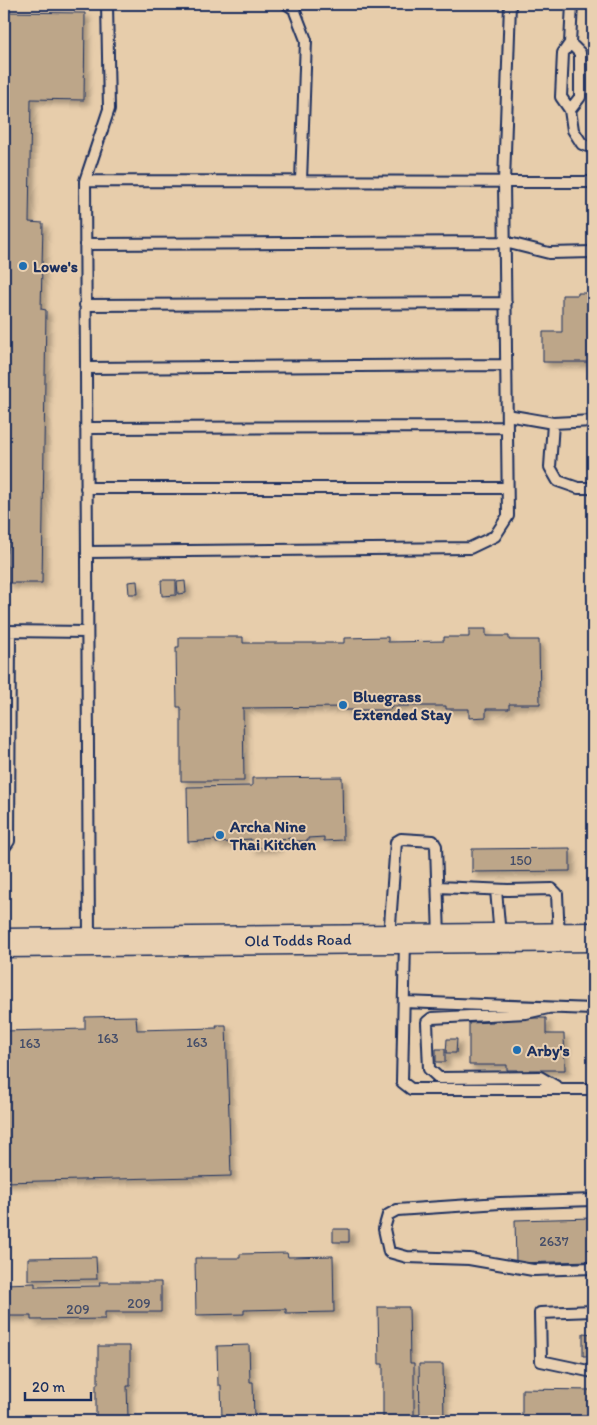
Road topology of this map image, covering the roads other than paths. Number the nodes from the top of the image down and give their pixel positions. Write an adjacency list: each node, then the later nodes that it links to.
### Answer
1 (107, 4): 8 (lane)
2 (287, 4): 9 (lane)
3 (510, 4): 10 (lane)
4 (572, 4): 5 (lane)
5 (570, 43): 6 (lane); 6 (lane)
6 (570, 110): 7 (lane)
7 (593, 148)
8 (85, 180): 9 (lane); 13 (lane)
9 (301, 181): 10 (lane)
10 (504, 182): 11 (lane); 12 (lane)
11 (593, 182)
12 (505, 242): 13 (lane); 14 (lane); 15 (lane)
13 (85, 244): 16 (lane)
14 (593, 252)
15 (506, 302): 16 (lane); 17 (lane)
16 (85, 304): 18 (lane)
17 (506, 365): 18 (lane); 19 (lane)
18 (86, 368): 23 (lane)
19 (507, 415): 21 (lane); 22 (lane)
20 (593, 421): 21 (lane)
21 (553, 423): 26 (lane)
22 (507, 427): 23 (lane); 25 (lane)
23 (86, 428): 24 (lane)
24 (86, 488): 25 (lane); 27 (lane)
25 (507, 488): 27 (lane)
26 (593, 488)
27 (87, 552): 29 (lane)
28 (7, 631): 29 (lane); 30 (lane)
29 (87, 632): 38 (lane)
30 (4, 848)
31 (438, 887): 32 (lane); 35 (lane); 37 (lane)
32 (496, 890): 34 (lane); 36 (lane)
33 (593, 936): 34 (main road, Old Todds Road)
34 (559, 937): 36 (main road, Old Todds Road)
35 (440, 938): 36 (main road, Old Todds Road); 37 (main road, Old Todds Road)
36 (500, 938)
37 (397, 939): 38 (main road, Old Todds Road); 40 (lane)
38 (89, 942): 39 (main road, Old Todds Road)
39 (4, 943)
40 (404, 1002): 41 (lane); 44 (lane)
41 (548, 1008): 42 (lane); 44 (lane)
42 (593, 1009)
43 (593, 1088): 44 (lane)
44 (560, 1089)
45 (593, 1200): 46 (lane)
46 (593, 1268)
47 (593, 1311): 48 (lane)
48 (593, 1372)

